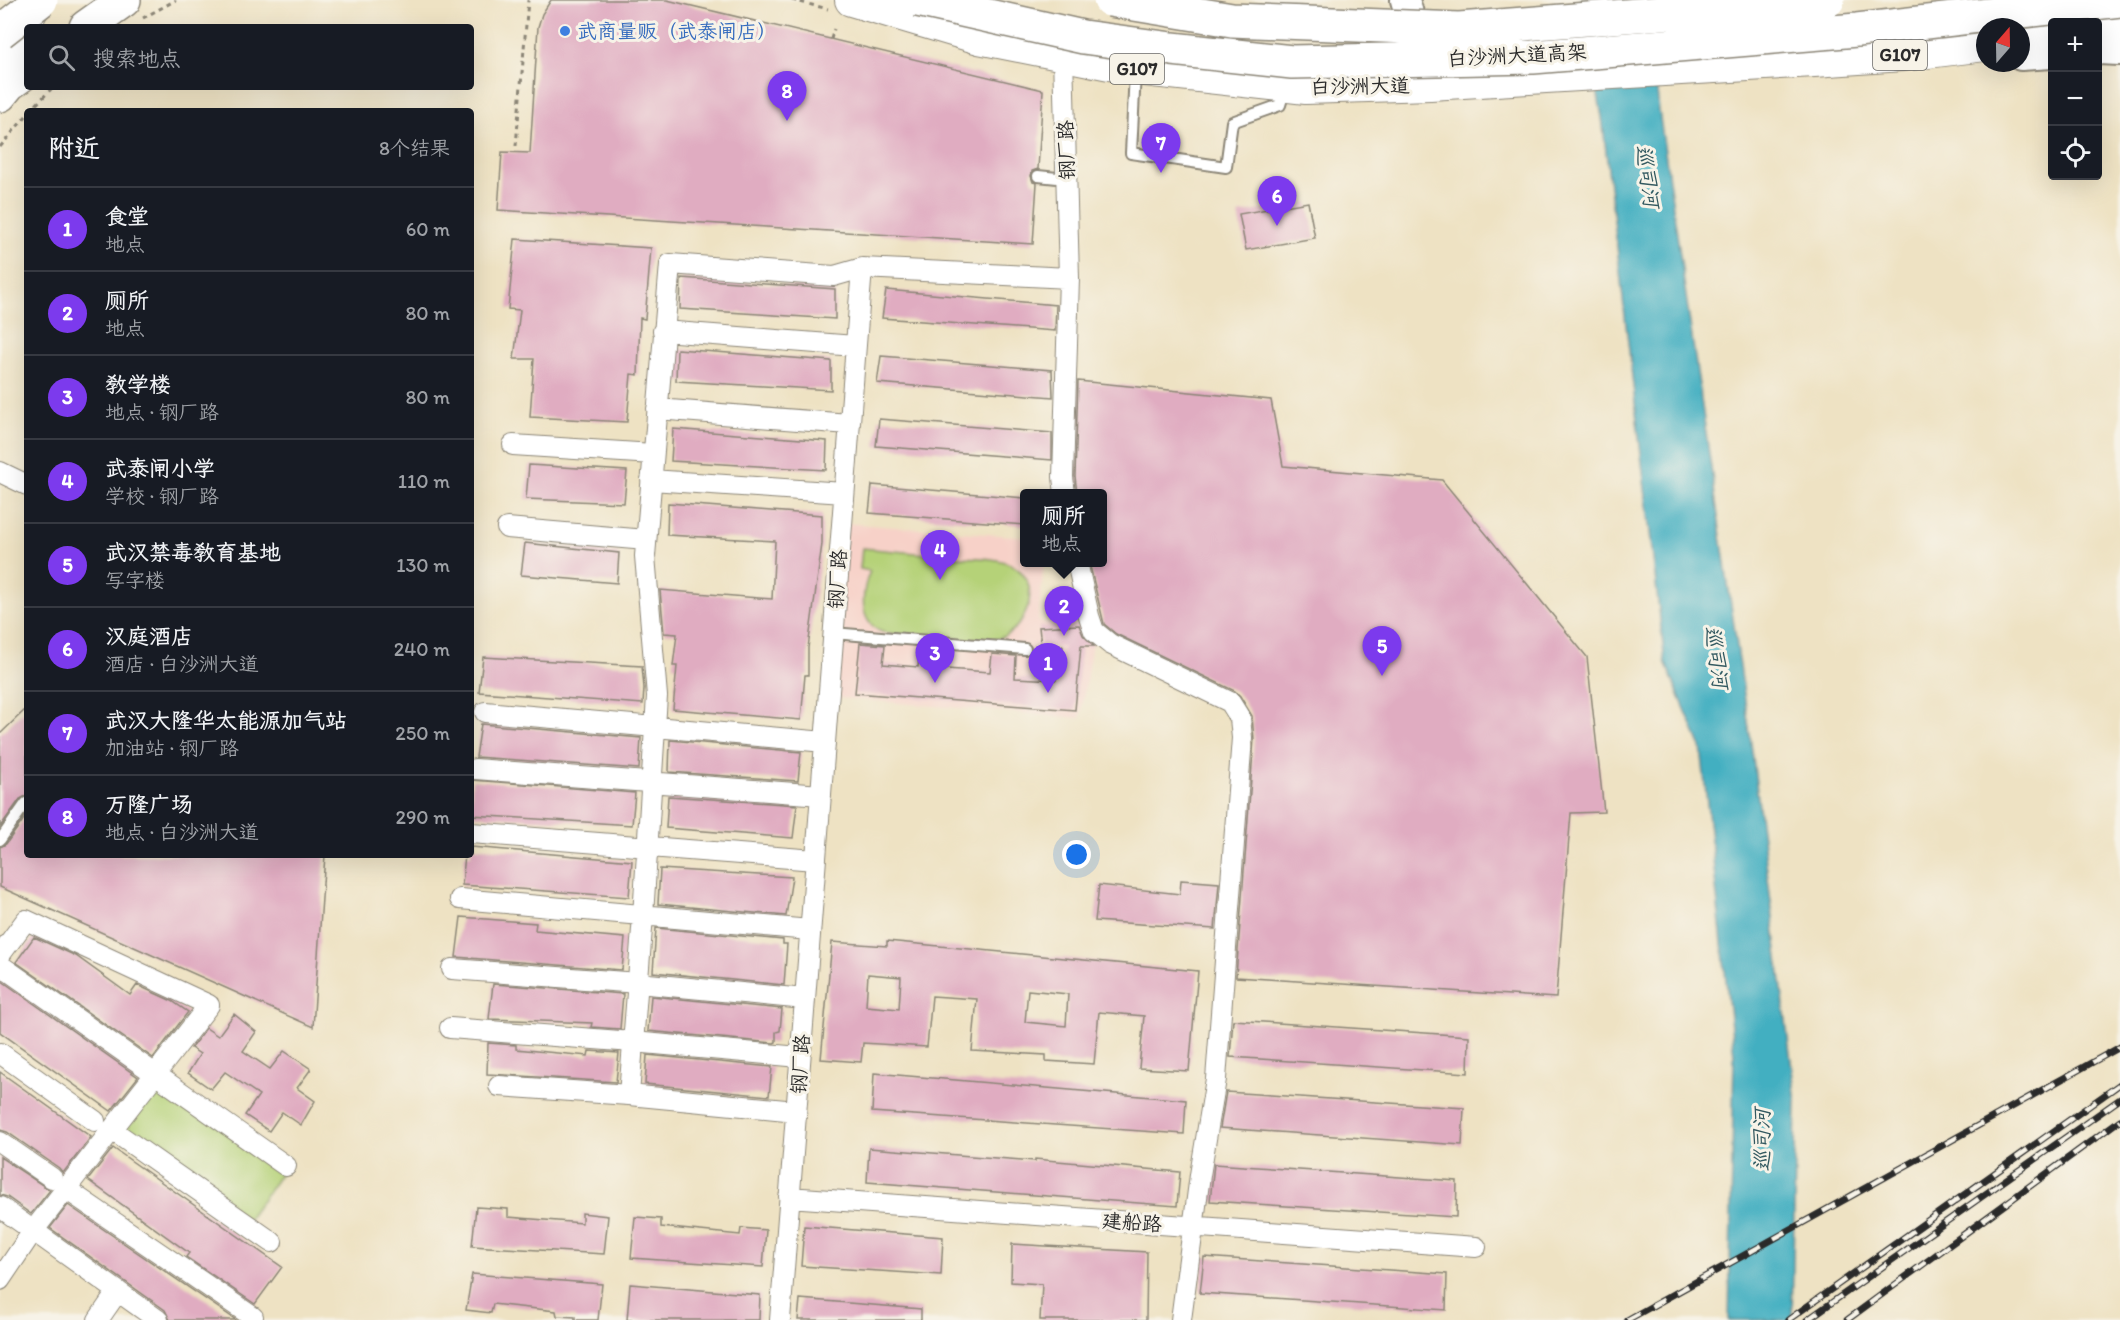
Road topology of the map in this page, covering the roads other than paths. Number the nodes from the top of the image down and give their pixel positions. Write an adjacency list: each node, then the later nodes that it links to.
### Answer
1 (39, 0): 9 (main road); 14 (highway, bridge)
2 (851, 0): 21 (main road, 白沙洲大道 / G107)
3 (917, 0): 7 (highway, 白沙洲大道高架, bridge)
4 (1110, 0): 6 (highway, 白沙洲大道高架, bridge)
5 (1405, 0): 28 (main road)
6 (1828, 0)
7 (2120, 0)
8 (132, 10): 10 (highway)
9 (26, 24)
10 (94, 24)
11 (24, 28): 27 (main road)
12 (2120, 28): 13 (main road)
13 (2102, 30)
14 (0, 32)
15 (2048, 37): 16 (main road)
16 (2030, 39)
17 (1976, 46): 24 (main road, 白沙洲大道 / G107)
18 (2102, 50): 19 (main road)
19 (2120, 51)
20 (2048, 54): 22 (main road)
21 (1063, 55): 25 (main road, 白沙洲大道 / G107); 32 (street, 钢厂路)
22 (2030, 55)
23 (1976, 60): 24 (main road)
24 (1760, 64): 28 (main road, 白沙洲大道 / G107)
25 (1135, 69): 29 (main road, 白沙洲大道 / G107); 29 (lane)
26 (24, 73): 30 (highway)
27 (0, 74)
28 (1430, 84): 29 (main road, 白沙洲大道 / G107)
29 (1286, 86)
30 (0, 95)
31 (1038, 176): 32 (lane)
32 (1067, 179): 34 (street, 钢厂路)
33 (862, 268): 34 (street); 35 (street); 36 (street, 钢厂路)
34 (1069, 278): 44 (street, 钢厂路)
35 (663, 331): 36 (street); 37 (street)
36 (855, 346): 38 (street, 钢厂路)
37 (657, 409): 38 (street); 40 (street)
38 (849, 424): 45 (street, 钢厂路)
39 (513, 445): 40 (street)
40 (653, 454): 42 (street)
41 (0, 472): 43 (street)
42 (651, 480): 45 (street); 47 (street)
43 (24, 484)
44 (1064, 489)
45 (844, 493): 49 (street, 钢厂路)
46 (507, 528): 47 (street)
47 (646, 540): 52 (street)
48 (1078, 567): 84 (street)
49 (833, 633): 50 (lane); 53 (street, 钢厂路)
50 (1025, 649)
51 (485, 712): 52 (street)
52 (655, 727): 53 (street); 55 (street)
53 (825, 742): 56 (street, 钢厂路)
54 (475, 769): 55 (street)
55 (652, 782): 56 (street); 60 (street)
56 (821, 795): 61 (street, 钢厂路)
57 (24, 806): 59 (lane)
58 (474, 833): 60 (street)
59 (0, 840)
60 (648, 847): 61 (street); 63 (street)
61 (815, 860): 64 (street, 钢厂路)
62 (460, 899): 63 (street)
63 (643, 916): 64 (street); 68 (street)
64 (810, 930): 69 (street, 钢厂路)
65 (0, 955): 74 (street)
66 (0, 965): 74 (street)
67 (452, 969): 68 (street)
68 (638, 983): 69 (street); 71 (street)
69 (805, 999): 73 (street, 钢厂路)
70 (450, 1028): 71 (street)
71 (633, 1042): 73 (street); 76 (street)
72 (0, 1053): 78 (street)
73 (800, 1057): 77 (street, 钢厂路)
74 (156, 1073): 78 (street); 80 (street)
75 (499, 1086): 76 (street)
76 (629, 1095): 77 (street)
77 (796, 1111): 82 (street, 钢厂路)
78 (104, 1125): 81 (street); 86 (street)
79 (0, 1142): 81 (street)
80 (286, 1166)
81 (59, 1183): 85 (street); 90 (street)
82 (789, 1197): 84 (street, 建船路); 93 (street, 钢厂路)
83 (0, 1207): 85 (street)
84 (1193, 1227): 87 (street, 建船路); 94 (street)
85 (33, 1231): 88 (street); 89 (street)
86 (272, 1242)
87 (1476, 1247)
88 (0, 1280)
89 (118, 1291): 91 (street); 92 (street)
90 (253, 1317)
91 (98, 1320)
92 (158, 1320)
93 (780, 1320)
94 (1181, 1320)

